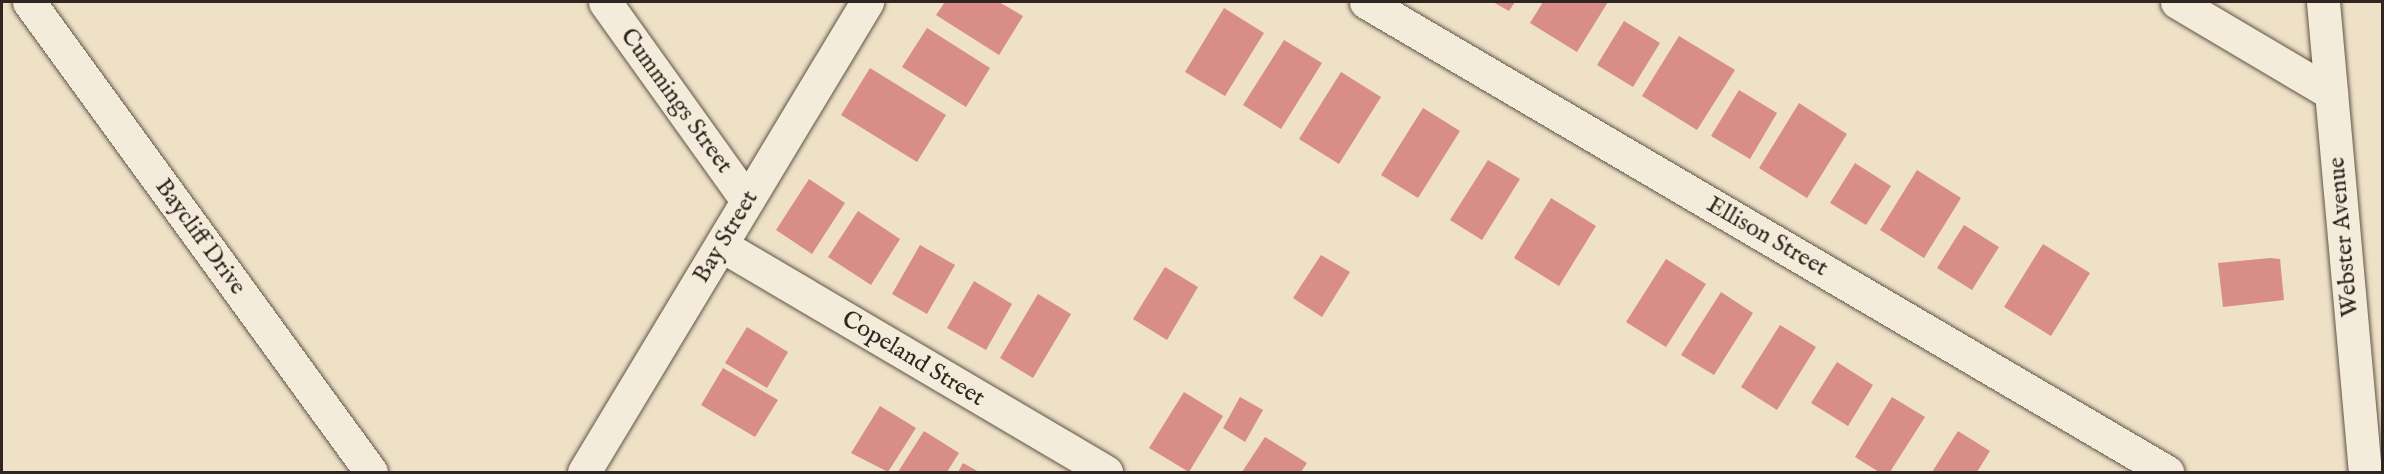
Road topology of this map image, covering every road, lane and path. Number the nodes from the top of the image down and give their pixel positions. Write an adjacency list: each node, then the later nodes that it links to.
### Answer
1 (29, 2): 10 (street, Baycliff Drive)
2 (605, 2): 8 (street, Cummings Street)
3 (867, 2): 8 (street, Bay Street)
4 (1366, 2): 13 (street, Ellison Street)
5 (2177, 2): 7 (street)
6 (2323, 2): 7 (street, Webster Avenue)
7 (2331, 93): 14 (street, Webster Avenue)
8 (747, 200): 9 (street, Bay Street)
9 (721, 245): 11 (street, Bay Street); 12 (street, Copeland Street)
10 (371, 472)
11 (584, 472)
12 (1106, 472)
13 (2167, 472)
14 (2365, 472)

